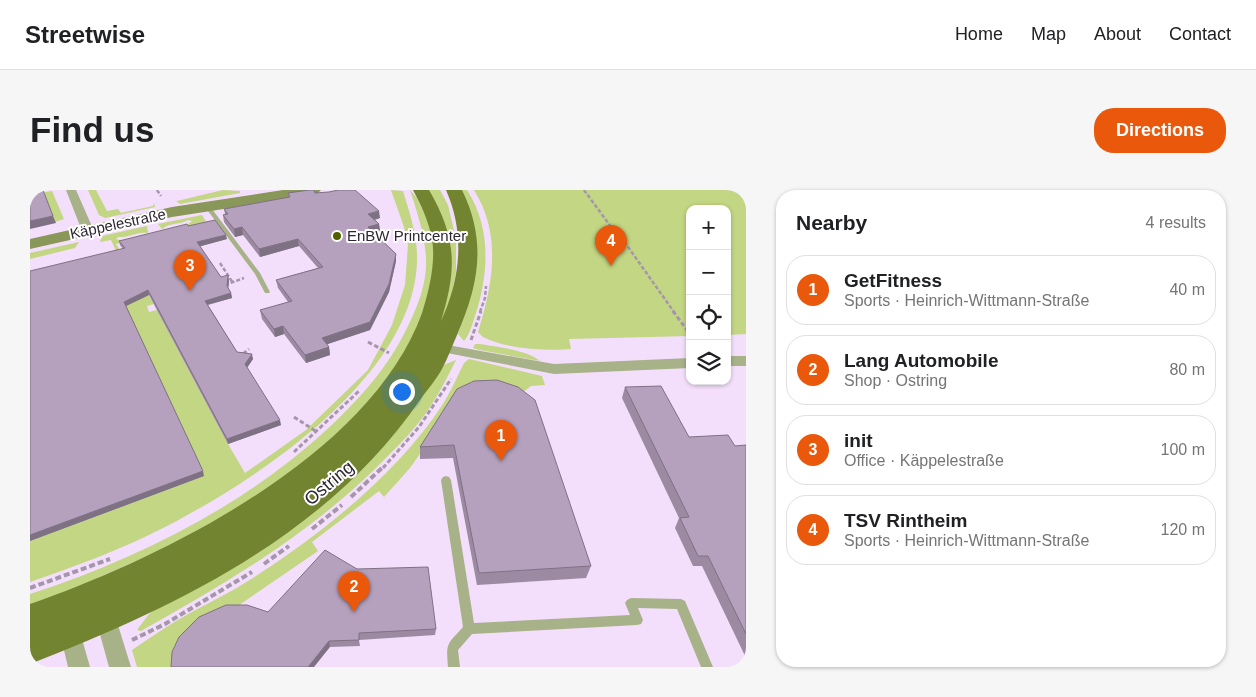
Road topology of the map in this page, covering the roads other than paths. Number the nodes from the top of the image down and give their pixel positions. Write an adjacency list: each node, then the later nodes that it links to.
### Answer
1 (71, 190): 6 (street)
2 (313, 190): 5 (street, Käppelestraße)
3 (421, 190): 14 (main road, Ostring)
4 (454, 190): 9 (main road, Ostring)
5 (207, 206): 6 (street, Käppelestraße); 8 (lane)
6 (88, 231): 7 (street, Käppelestraße)
7 (30, 244)
8 (267, 292)
9 (442, 348): 12 (street); 14 (main road, Ostring)
10 (731, 361): 11 (street)
11 (746, 361)
12 (686, 363)
13 (446, 480): 17 (lane)
14 (102, 606): 16 (main road, Ostring); 20 (street)
15 (30, 619): 16 (main road, Ostring)
16 (68, 620): 18 (main road, Ostring); 19 (street)
17 (469, 629): 21 (lane); 22 (lane)
18 (30, 648)
19 (79, 667)
20 (120, 667)
21 (454, 667)
22 (707, 667)

